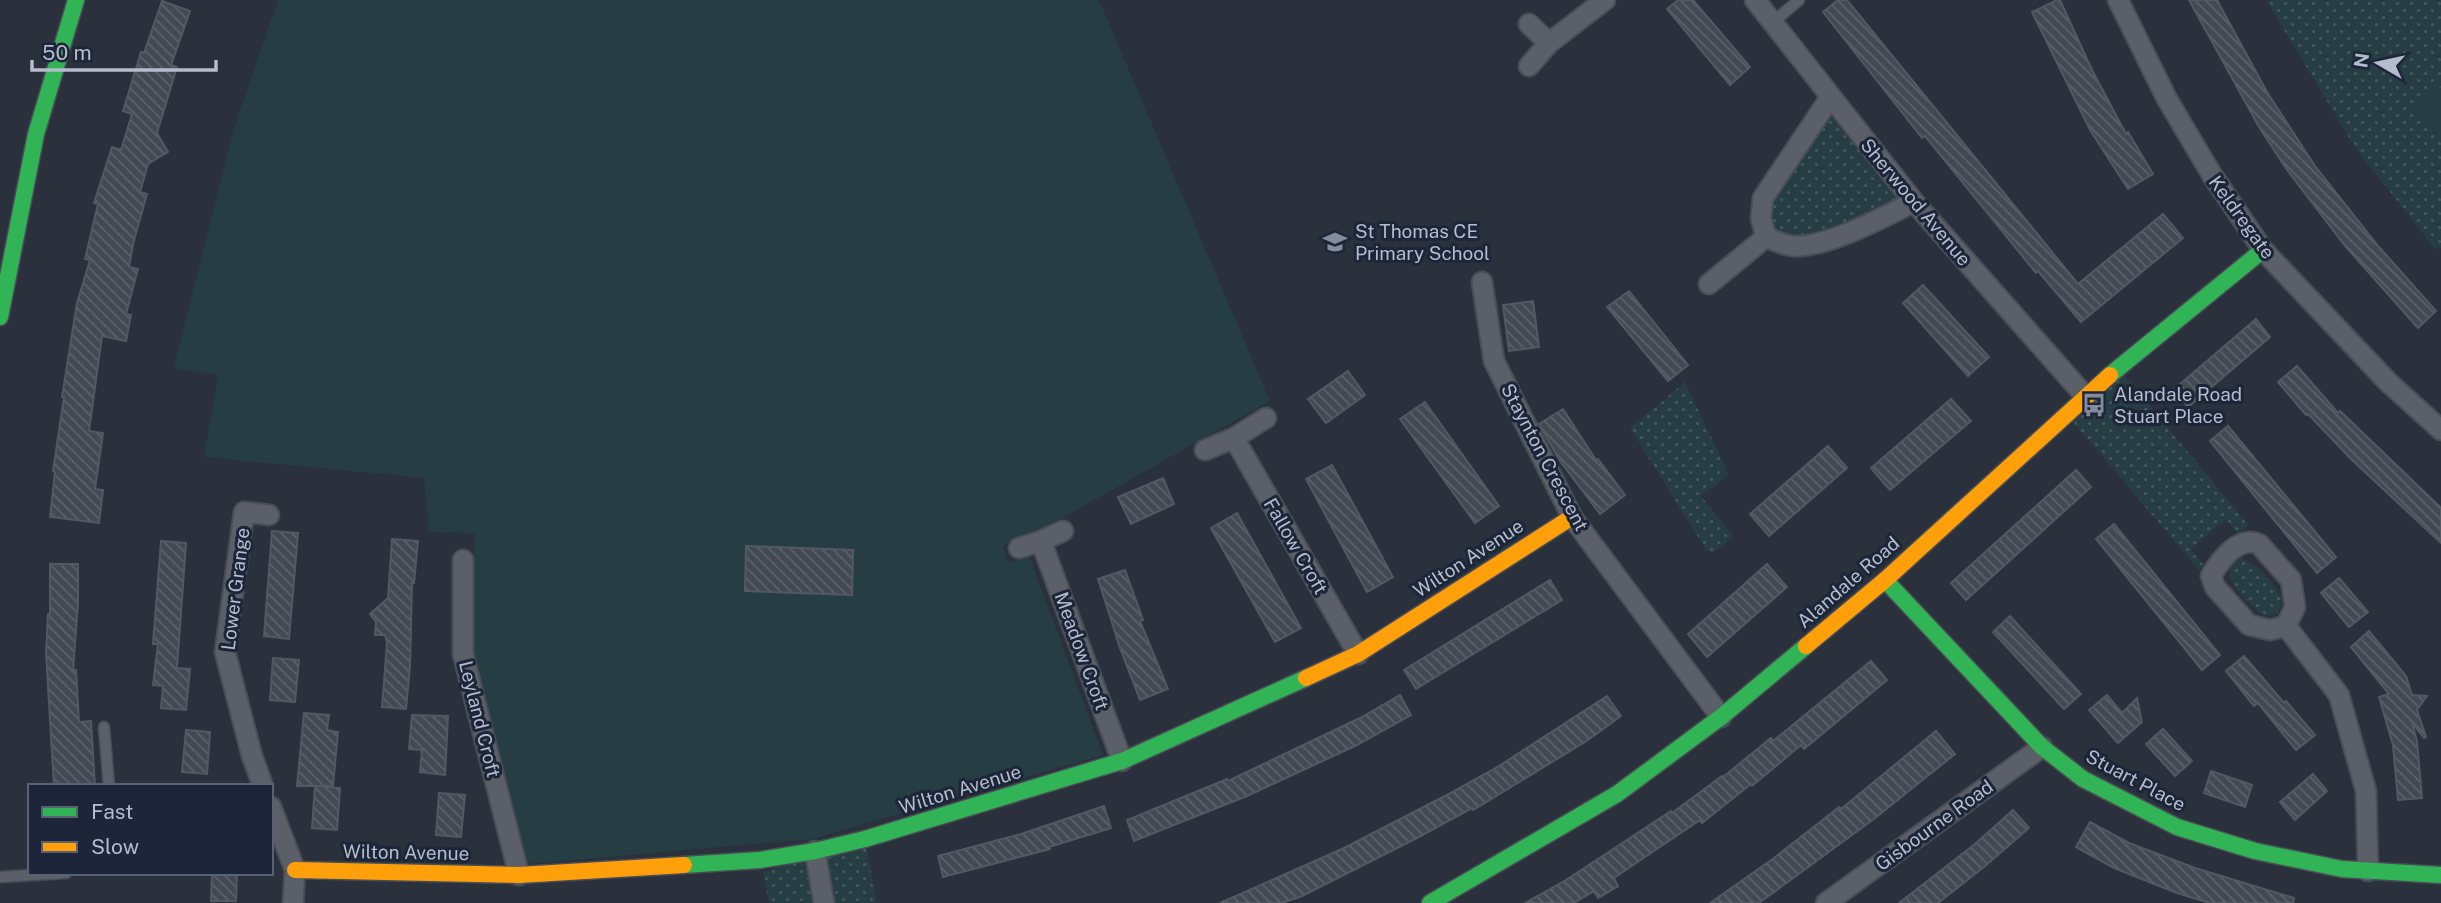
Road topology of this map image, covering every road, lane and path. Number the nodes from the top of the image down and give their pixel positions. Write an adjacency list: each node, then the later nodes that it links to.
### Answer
1 (76, 0): 16 (street)
2 (1605, 0): 8 (street)
3 (1755, 0): 6 (street, Sherwood Avenue)
4 (1799, 0): 6 (lane)
5 (2118, 0): 13 (street, Keldregate)
6 (1772, 23): 10 (street, Sherwood Avenue)
7 (1529, 24): 8 (street)
8 (1549, 43): 9 (street)
9 (1529, 66)
10 (1830, 98): 11 (street, Sherwood Avenue); 12 (street)
11 (1914, 202): 12 (street); 17 (street, Sherwood Avenue)
12 (1766, 237): 15 (street)
13 (2263, 250): 17 (street, Alandale Road); 19 (street, Keldregate)
14 (1482, 282): 23 (street, Staynton Crescent)
15 (1709, 284)
16 (0, 317)
17 (2086, 397): 28 (street, Alandale Road)
18 (1266, 418): 20 (street)
19 (2441, 430)
20 (1234, 438): 21 (street); 30 (street, Fallow Croft)
21 (1205, 450)
22 (269, 515): 36 (street, Lower Grange)
23 (1572, 516): 30 (street, Wilton Avenue); 31 (street, Staynton Crescent)
24 (1063, 531): 25 (street)
25 (1041, 541): 26 (street); 34 (street, Meadow Croft)
26 (1019, 548)
27 (463, 560): 42 (street, Leyland Croft)
28 (1885, 580): 31 (street, Alandale Road); 33 (street, Stuart Place)
29 (2286, 626): 29 (street); 40 (street)
30 (1358, 654): 34 (street, Wilton Avenue)
31 (1721, 717): 47 (street, Alandale Road)
32 (104, 727): 35 (lane)
33 (2042, 747): 40 (street, Stuart Place); 48 (street, Gisbourne Road)
34 (1122, 761): 38 (street, Wilton Avenue)
35 (108, 784)
36 (262, 784)
37 (273, 812): 39 (street)
38 (815, 851): 42 (street, Wilton Avenue); 46 (street)
39 (295, 870): 42 (street, Wilton Avenue); 45 (street)
40 (2368, 871): 43 (street, Stuart Place)
41 (33, 875): 44 (lane)
42 (519, 875)
43 (2441, 875)
44 (0, 877)
45 (293, 903)
46 (824, 903)
47 (1430, 903)
48 (1826, 903)

